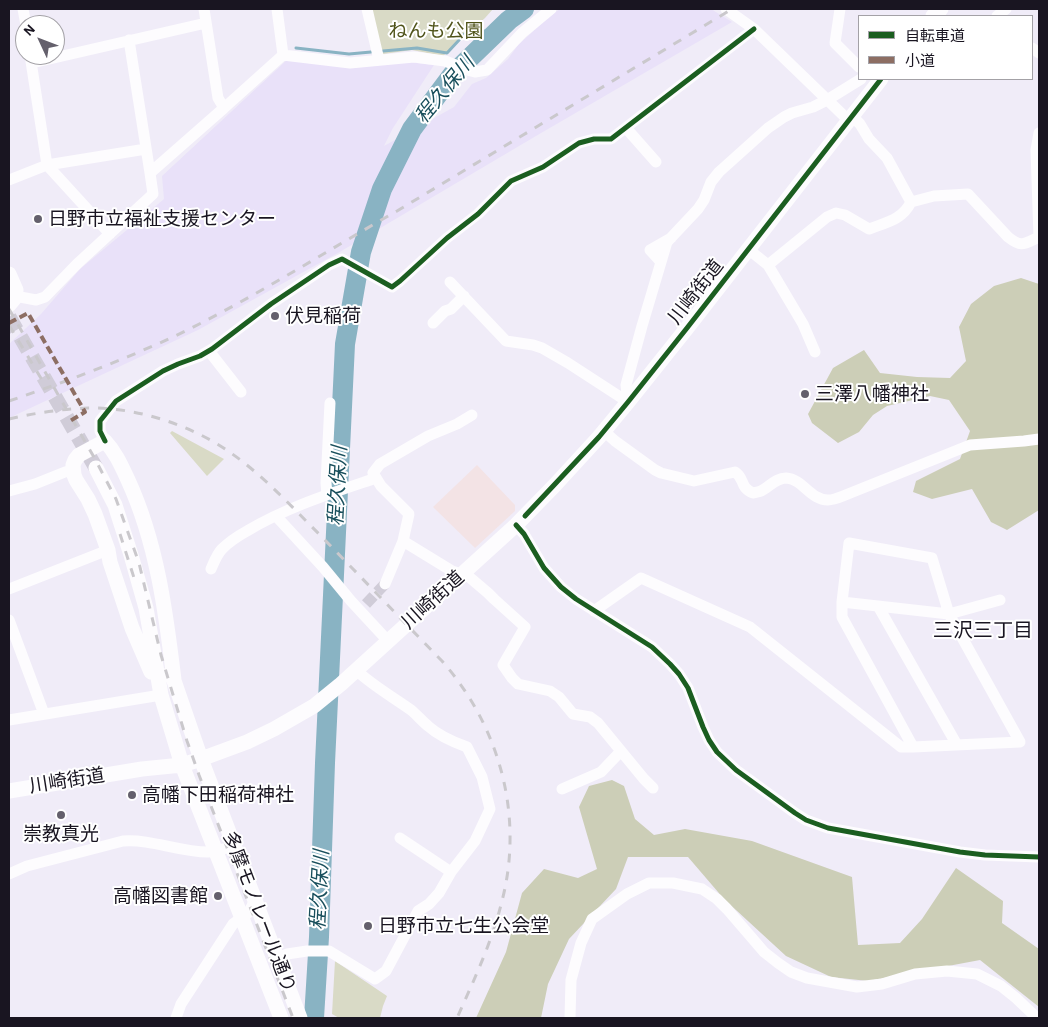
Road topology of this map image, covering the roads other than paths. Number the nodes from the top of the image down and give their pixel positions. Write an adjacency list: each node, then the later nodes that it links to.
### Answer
1 (204, 9): 7 (street)
2 (277, 9): 11 (street)
3 (367, 9): 12 (street)
4 (551, 9): 12 (street)
5 (726, 9): 8 (street)
6 (840, 9): 14 (street)
7 (206, 23): 9 (street); 18 (street)
8 (754, 30): 17 (street); 20 (street)
9 (129, 40): 10 (street); 22 (street)
10 (65, 52)
11 (283, 55): 12 (street); 18 (street)
12 (379, 60)
13 (32, 65): 24 (street)
14 (858, 67)
15 (859, 80): 17 (street)
16 (879, 80): 19 (main road, 川崎街道)
17 (827, 100): 19 (street); 39 (street)
18 (224, 108): 25 (street)
19 (849, 120): 27 (street); 29 (main road, 川崎街道)
20 (626, 128): 23 (street); 36 (street)
21 (1039, 133): 27 (street)
22 (146, 149): 24 (street); 25 (street)
23 (656, 162)
24 (47, 165): 26 (street); 28 (street)
25 (150, 173): 28 (street)
26 (9, 180)
27 (911, 202): 30 (street)
28 (110, 234): 34 (street)
29 (748, 249): 30 (street); 39 (main road, 川崎街道)
30 (768, 265): 37 (street)
31 (9, 274): 34 (main road)
32 (450, 282): 33 (street)
33 (464, 296): 35 (street); 39 (street)
34 (12, 300)
35 (434, 323)
36 (209, 350): 38 (street); 44 (street)
37 (815, 352)
38 (241, 392)
39 (628, 402): 42 (main road, 川崎街道)
40 (330, 403): 49 (street)
41 (472, 415): 47 (street)
42 (604, 431): 43 (street); 51 (main road, 川崎街道)
43 (1039, 439)
44 (105, 441): 46 (main road); 67 (main road)
45 (96, 468): 61 (main road, 多摩モノレール通り)
46 (73, 470): 48 (street); 53 (main road)
47 (376, 478): 49 (street); 52 (street)
48 (9, 490)
49 (327, 495): 50 (street)
50 (276, 516): 54 (street); 65 (street)
51 (516, 525): 55 (main road, 川崎街道); 62 (street)
52 (403, 541): 55 (street); 56 (street)
53 (108, 550): 57 (street); 68 (main road)
54 (211, 569)
55 (461, 574): 65 (main road, 川崎街道); 73 (street)
56 (385, 584)
57 (9, 589)
58 (1000, 600): 63 (street)
59 (842, 602): 60 (street); 63 (street); 72 (street)
60 (878, 606): 63 (street); 71 (street)
61 (146, 608): 67 (main road, 多摩モノレール通り); 68 (main road, 多摩モノレール通り)
62 (594, 611): 72 (street); 82 (street)
63 (949, 614): 71 (street)
64 (9, 620): 69 (street)
65 (388, 641): 66 (main road, 川崎街道)
66 (356, 670): 74 (main road, 川崎街道); 83 (street)
67 (174, 680): 74 (main road, 多摩モノレール通り)
68 (161, 695): 69 (street); 75 (main road, 多摩モノレール通り)
69 (44, 714): 70 (street)
70 (9, 720)
71 (957, 745): 72 (street)
72 (913, 747)
73 (621, 751): 76 (street); 77 (street)
74 (201, 759): 75 (main road, 川崎街道); 80 (main road, 多摩モノレール通り)
75 (182, 765): 78 (main road, 川崎街道); 81 (main road, 多摩モノレール通り)
76 (652, 788)
77 (562, 789)
78 (9, 791)
79 (400, 838): 83 (street)
80 (235, 846): 81 (street); 85 (main road, 多摩モノレール通り)
81 (215, 851): 84 (street); 86 (main road, 多摩モノレール通り)
82 (1039, 857)
83 (451, 872): 87 (street)
84 (9, 874)
85 (255, 899): 86 (street); 87 (main road, 多摩モノレール通り)
86 (242, 917): 88 (street); 89 (main road, 多摩モノレール通り)
87 (277, 958): 90 (main road, 多摩モノレール通り)
88 (176, 1018)
89 (281, 1018)
90 (300, 1018)
91 (570, 1018): 92 (street)
92 (1037, 1018)

